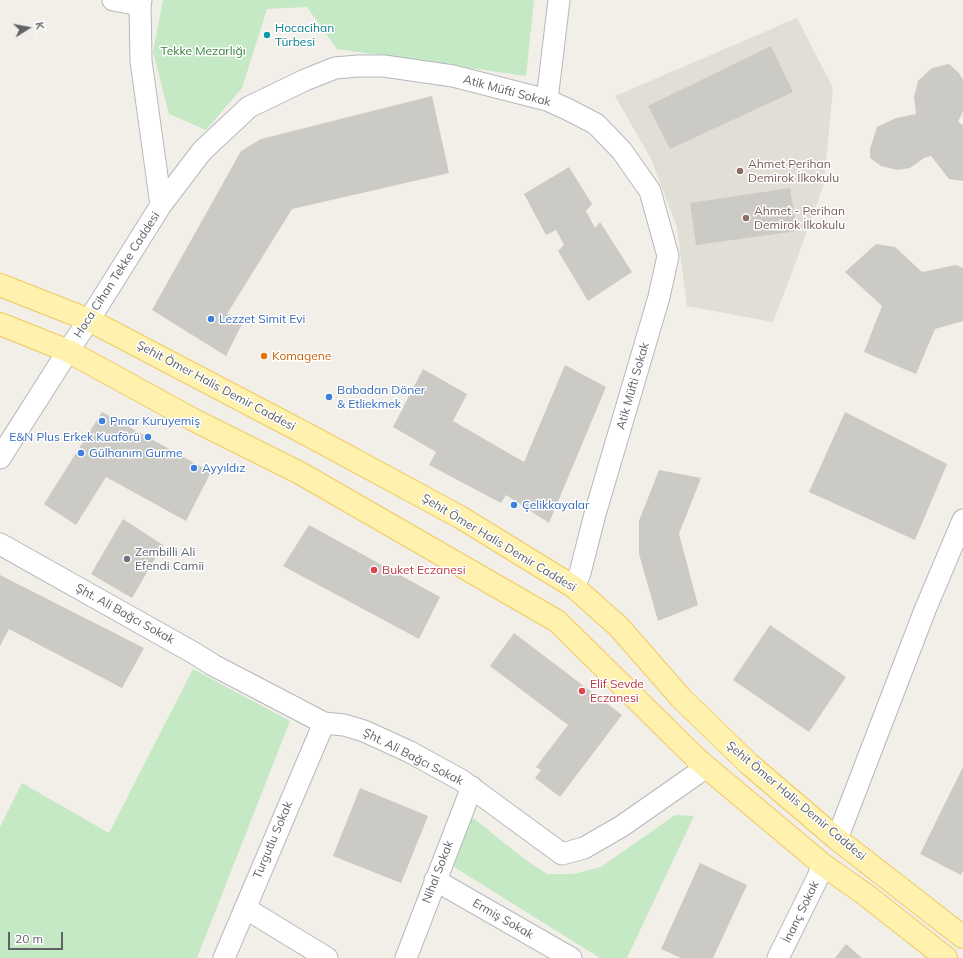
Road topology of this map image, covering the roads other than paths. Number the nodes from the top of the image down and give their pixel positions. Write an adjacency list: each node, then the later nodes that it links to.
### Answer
1 (113, 0): 3 (street)
2 (559, 0): 4 (street)
3 (140, 3): 5 (street, Hoca Cihan Tekke Caddesi)
4 (547, 100): 5 (street, Atik Müfti Sokak); 13 (street, Atik Müfti Sokak)
5 (161, 206): 7 (street, Hoca Cihan Tekke Caddesi)
6 (0, 285): 7 (main road, Şehit Ömer Halis Demir Caddesi)
7 (90, 320): 9 (street, Hoca Cihan Tekke Caddesi); 13 (main road, Şehit Ömer Halis Demir Caddesi)
8 (0, 324): 9 (main road)
9 (68, 350): 10 (street, Hoca Cihan Tekke Caddesi); 15 (main road)
10 (0, 458)
11 (963, 520): 17 (street)
12 (0, 544): 14 (street, Şht. Ali Bağcı Sokak)
13 (574, 587): 17 (main road, Şehit Ömer Halis Demir Caddesi)
14 (324, 723): 16 (street, Şht. Ali Bağcı Sokak); 20 (street, Turgutlu Sokak)
15 (705, 766): 16 (street, Şht. Ali Bağcı Sokak); 18 (main road)
16 (472, 787): 19 (street, Nihal Sokak)
17 (837, 839): 21 (main road, Şehit Ömer Halis Demir Caddesi)
18 (822, 864): 26 (street, İnanç Sokak); 27 (main road)
19 (435, 880): 24 (street, Nihal Sokak); 25 (street, Ermiş Sokak)
20 (244, 908): 22 (street, Turgutlu Sokak); 23 (street)
21 (963, 936)
22 (224, 958)
23 (327, 958)
24 (406, 958)
25 (571, 958)
26 (778, 958)
27 (946, 958)

